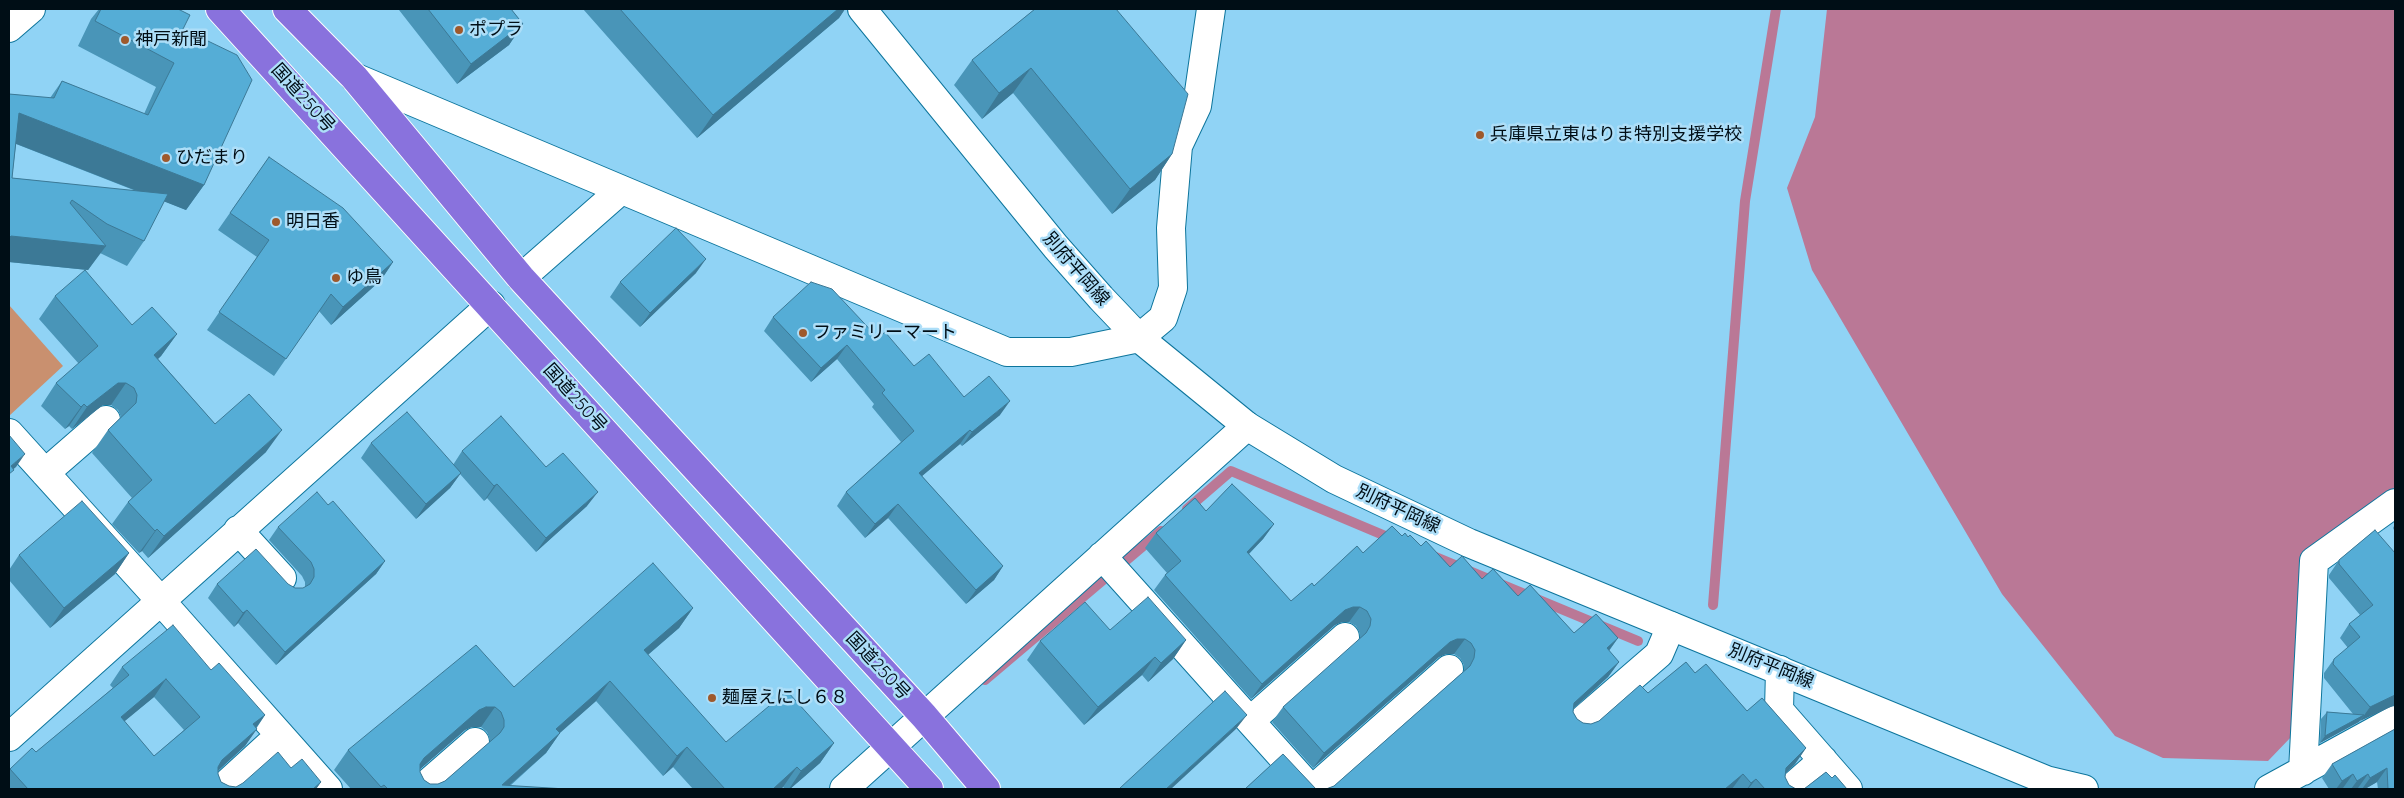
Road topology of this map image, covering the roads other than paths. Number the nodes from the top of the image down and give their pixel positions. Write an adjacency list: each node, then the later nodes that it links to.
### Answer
1 (31, 9): 6 (street)
2 (220, 9): 10 (highway, 国道250号)
3 (287, 9): 7 (highway, 国道250号)
4 (862, 9): 11 (street, 別府平岡線)
5 (1211, 9): 11 (street)
6 (9, 28)
7 (354, 77): 8 (street); 9 (highway, 国道250号)
8 (621, 190): 9 (street); 11 (street)
9 (521, 278): 25 (highway, 国道250号)
10 (491, 305): 17 (street); 32 (highway, 国道250号)
11 (1139, 338): 13 (street, 別府平岡線)
12 (106, 420): 15 (street)
13 (1247, 426): 18 (street); 21 (street, 別府平岡線)
14 (9, 433): 15 (street)
15 (45, 473): 20 (street)
16 (2395, 503): 34 (street)
17 (238, 530): 19 (street); 20 (street)
18 (1102, 556): 25 (street); 27 (street)
19 (290, 586)
20 (160, 600): 29 (street); 30 (street)
21 (1671, 626): 24 (street, 別府平岡線); 28 (street)
22 (1345, 638): 27 (street)
23 (1449, 669): 41 (street)
24 (1780, 670): 33 (street); 44 (street, 別府平岡線)
25 (924, 716): 32 (street); 40 (highway, 国道250号)
26 (2395, 720): 34 (street)
27 (1250, 721): 41 (street)
28 (1578, 724)
29 (280, 735): 35 (street); 36 (street)
30 (9, 737)
31 (475, 742): 37 (street)
32 (891, 746): 38 (street); 39 (highway, 国道250号)
33 (1823, 760): 42 (street); 43 (street)
34 (2303, 771): 45 (street)
35 (220, 789)
36 (328, 789)
37 (421, 789)
38 (844, 789)
39 (928, 789)
40 (986, 789)
41 (1312, 789)
42 (1790, 789)
43 (1848, 789)
44 (2084, 789)
45 (2269, 789)

